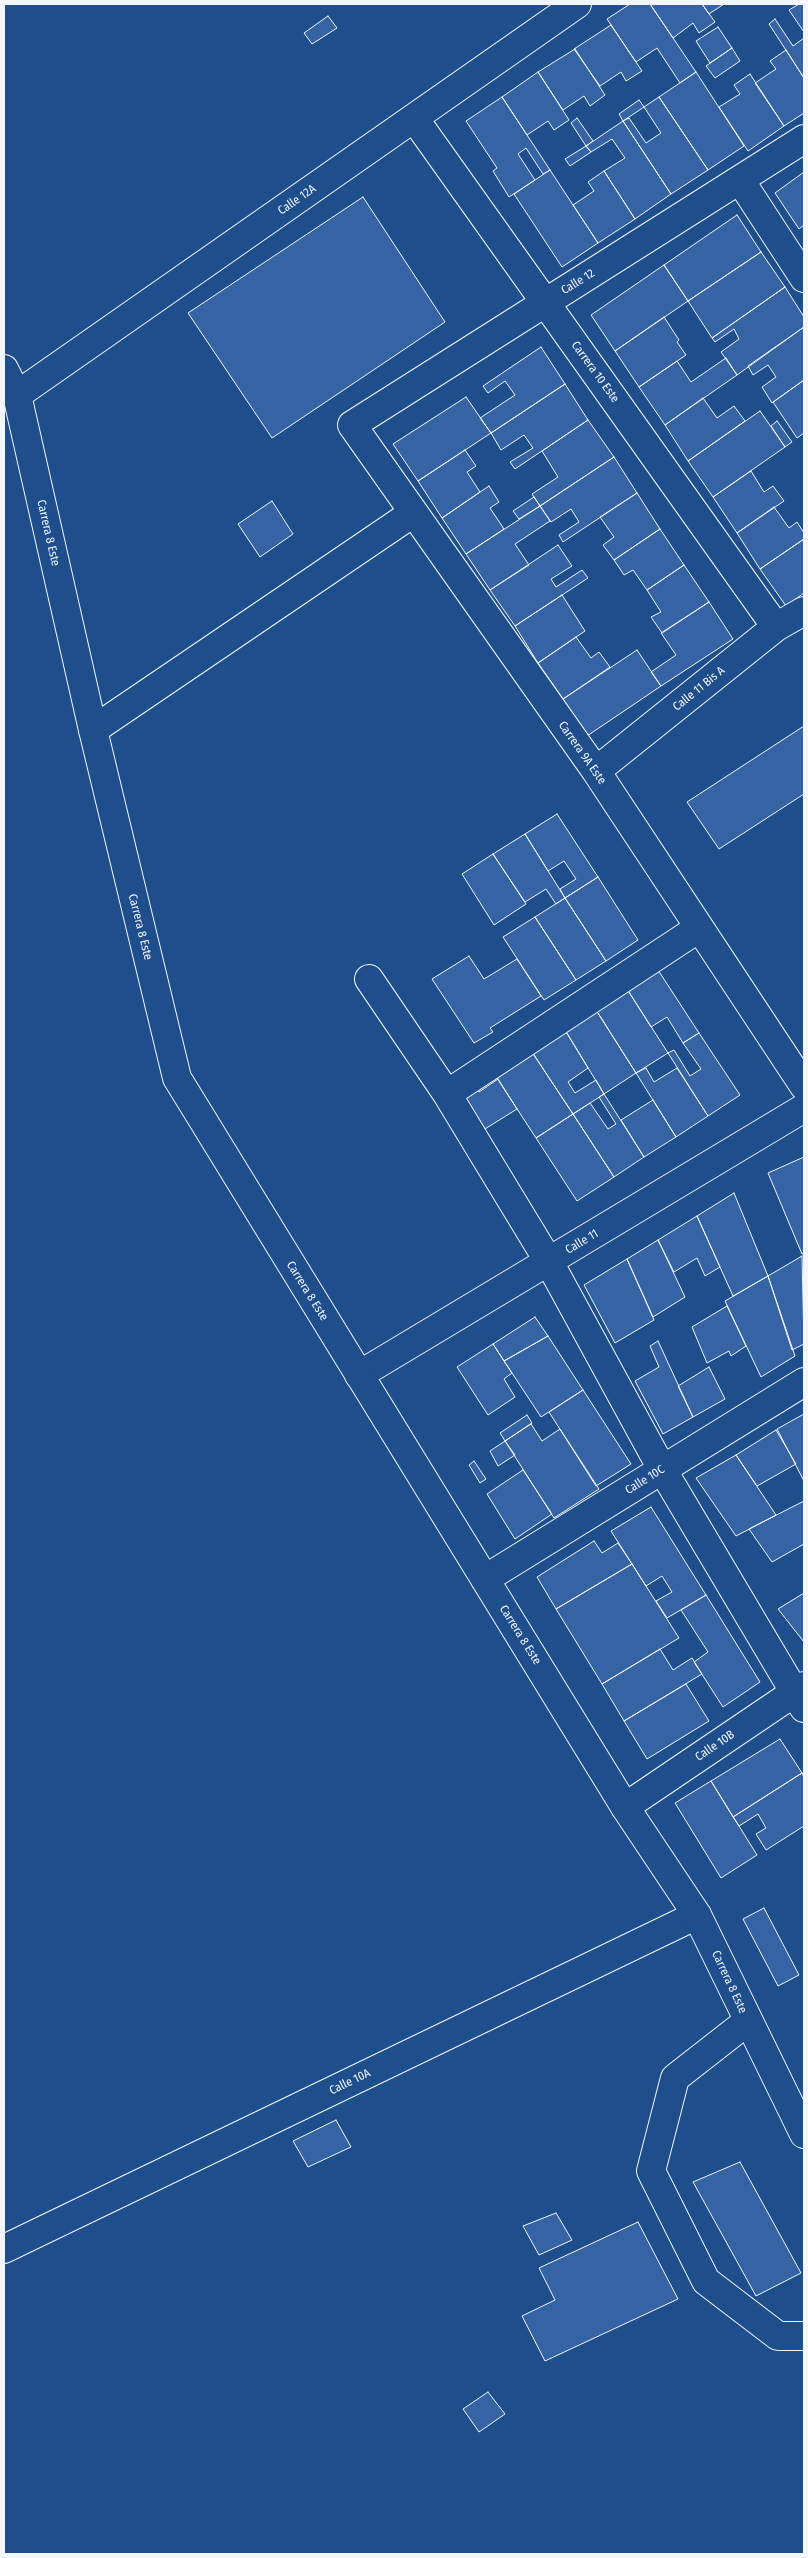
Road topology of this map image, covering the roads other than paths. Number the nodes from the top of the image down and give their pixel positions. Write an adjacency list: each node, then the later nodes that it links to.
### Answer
1 (577, 4): 2 (street, Calle 12A)
2 (414, 118): 6 (street, Carrera 10 Este); 8 (street, Calle 12A)
3 (804, 139): 4 (street, Calle 12)
4 (740, 180): 5 (street); 6 (street, Calle 12)
5 (804, 278)
6 (546, 303): 9 (street, Calle 12); 12 (street, Carrera 10 Este)
7 (4, 369): 8 (street, Carrera 8 Este)
8 (17, 395): 13 (street, Carrera 8 Este)
9 (352, 425): 10 (street, Carrera 9A Este)
10 (413, 513): 13 (street); 14 (street, Carrera 9A Este)
11 (804, 611): 12 (street, Calle 11 Bis A)
12 (776, 627): 14 (street, Calle 11 Bis A)
13 (93, 730): 21 (street, Carrera 8 Este)
14 (596, 771): 15 (street, Carrera 9A Este)
15 (698, 928): 17 (street, Carrera 9A Este); 18 (street)
16 (369, 978): 18 (street)
17 (804, 1086)
18 (447, 1094): 20 (street)
19 (804, 1108): 20 (street, Calle 11)
20 (549, 1262): 21 (street, Calle 11); 23 (street)
21 (359, 1375): 24 (street, Carrera 8 Este)
22 (804, 1382): 23 (street, Calle 10C)
23 (662, 1470): 24 (street, Calle 10C); 25 (street)
24 (485, 1579): 26 (street, Carrera 8 Este)
25 (802, 1695): 26 (street, Calle 10B)
26 (625, 1807): 27 (street, Carrera 8 Este)
27 (697, 1915): 28 (street, Carrera 8 Este); 30 (street, Calle 10A)
28 (748, 2021): 29 (street, Carrera 8 Este); 31 (street)
29 (804, 2134)
30 (4, 2249)
31 (804, 2336)

